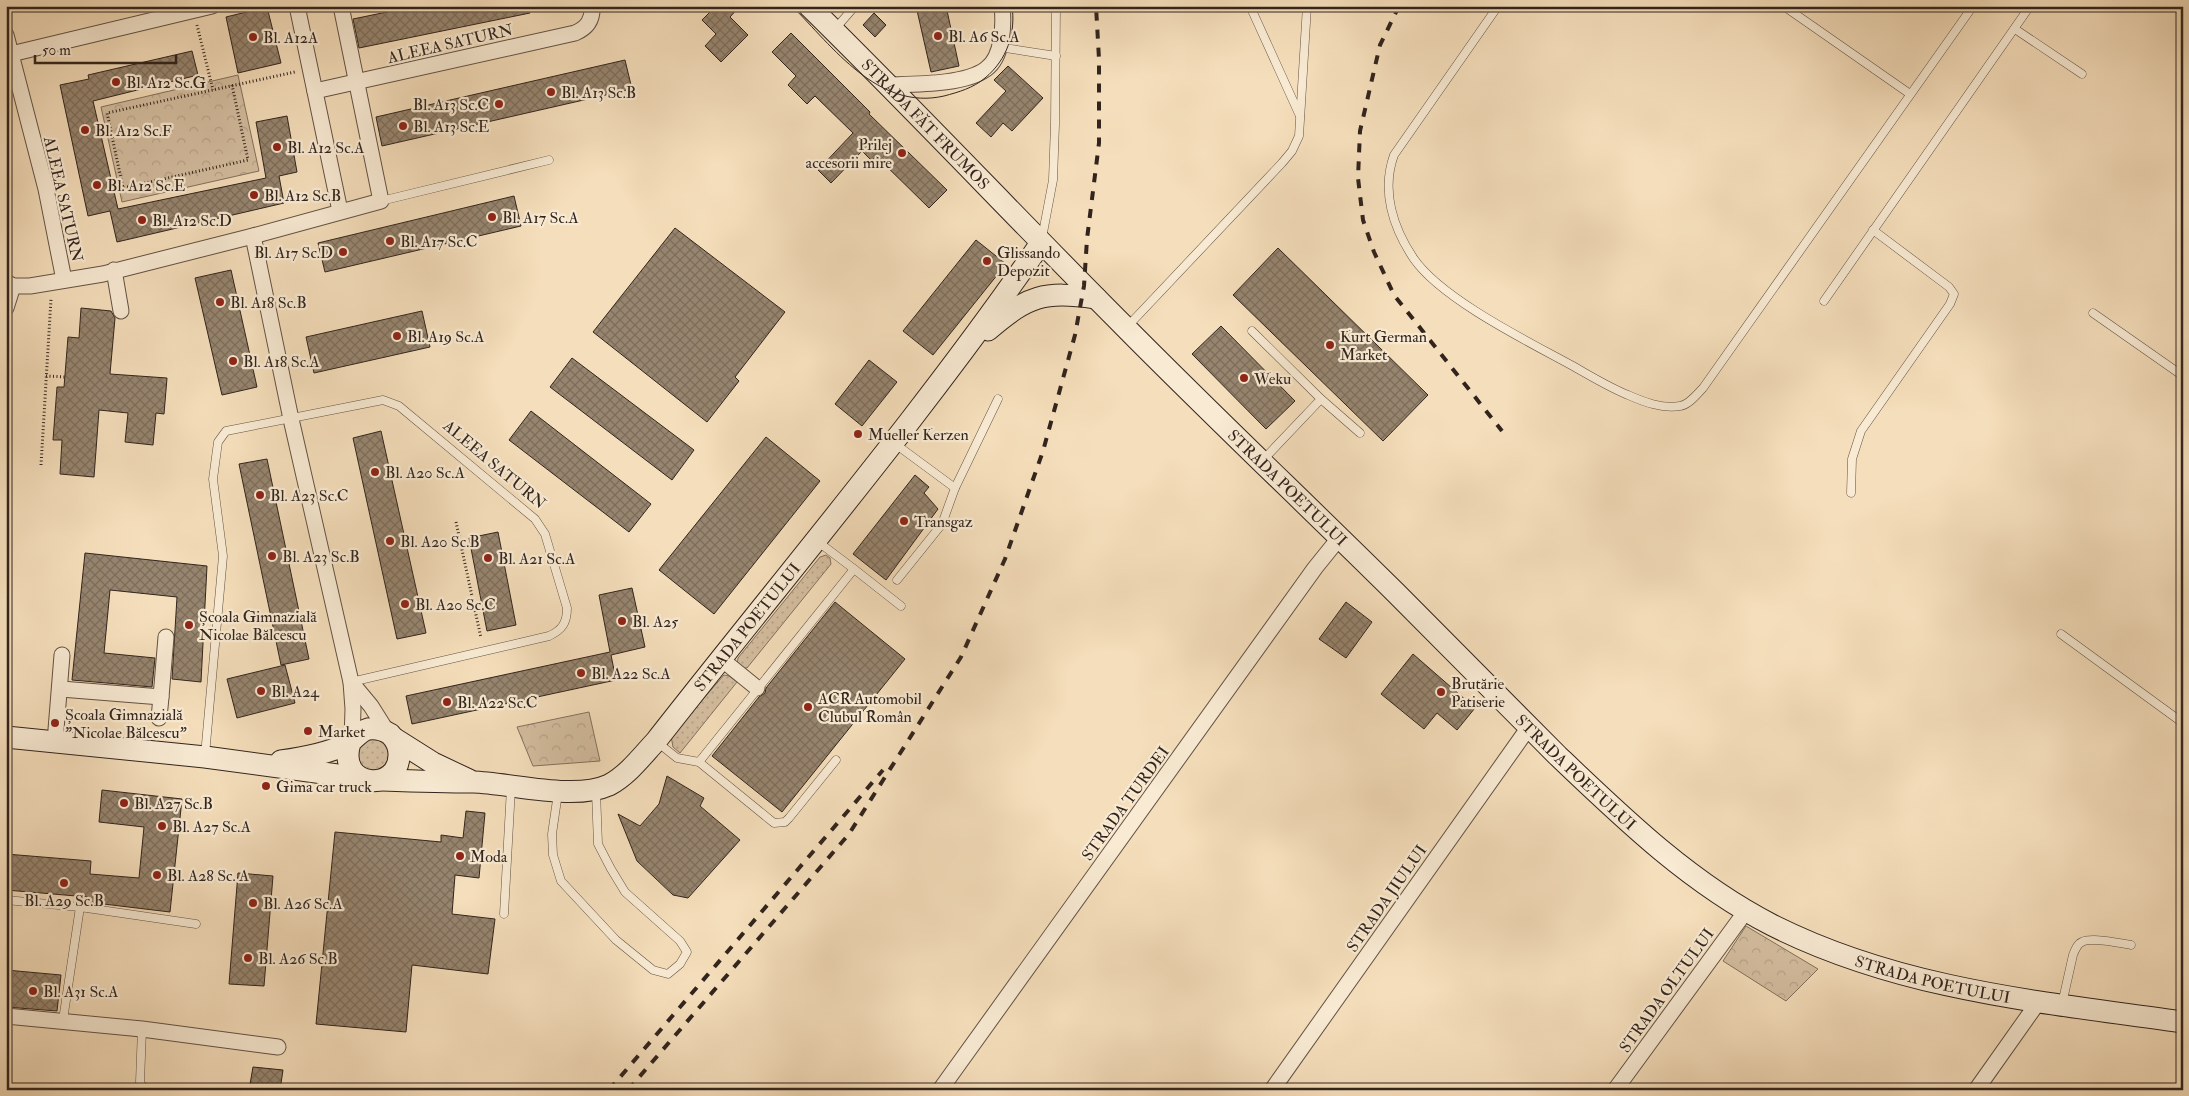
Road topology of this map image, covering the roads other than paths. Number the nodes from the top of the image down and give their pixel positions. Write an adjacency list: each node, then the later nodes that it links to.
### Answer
1 (212, 6): 21 (street)
2 (297, 6): 26 (street)
3 (341, 6): 24 (street)
4 (592, 6): 24 (street, ALEEA SATURN)
5 (809, 6): 18 (street, STRADA FĂT FRUMOS)
6 (855, 6): 18 (lane)
7 (1002, 6): 20 (street)
8 (1056, 6): 22 (lane)
9 (1250, 6): 28 (lane)
10 (1307, 6): 28 (lane)
11 (1498, 6): 27 (lane)
12 (1973, 6): 27 (lane)
13 (2030, 6): 17 (lane)
14 (2176, 6): 16 (lane)
15 (1788, 9): 27 (lane)
16 (2183, 13)
17 (2015, 29): 23 (lane); 32 (lane)
18 (833, 30): 25 (street, STRADA FĂT FRUMOS)
19 (6, 36): 21 (street, ALEEA SATURN)
20 (999, 47): 22 (lane); 25 (street)
21 (10, 54): 36 (street, ALEEA SATURN)
22 (1056, 56): 34 (lane)
23 (2082, 74)
24 (357, 82): 26 (street, ALEEA SATURN); 30 (street)
25 (887, 85): 34 (street, STRADA FĂT FRUMOS)
26 (315, 90): 31 (street)
27 (1910, 94)
28 (1301, 119): 43 (lane)
29 (549, 160): 30 (lane, ALEEA SATURN)
30 (381, 201): 31 (street, ALEEA SATURN)
31 (340, 212): 33 (street, ALEEA SATURN)
32 (1873, 230): 39 (lane); 54 (lane)
33 (253, 236): 35 (street, ALEEA SATURN); 49 (street)
34 (1041, 243): 38 (street, STRADA POETULUI); 45 (street, STRADA POETULUI)
35 (114, 270): 36 (street, ALEEA SATURN); 41 (street)
36 (64, 280): 37 (street)
37 (10, 284): 40 (street)
38 (1096, 298): 43 (street, STRADA POETULUI); 45 (street, STRADA POETULUI)
39 (1824, 301)
40 (6, 308)
41 (121, 311)
42 (2093, 313): 46 (lane)
43 (1126, 329): 52 (street, STRADA POETULUI)
44 (1252, 331): 48 (lane)
45 (960, 355): 51 (street, STRADA POETULUI)
46 (2183, 376)
47 (998, 399): 53 (lane)
48 (1321, 399): 50 (lane); 52 (lane)
49 (290, 420): 64 (street); 64 (lane, ALEEA SATURN); 76 (lane, ALEEA SATURN)
50 (1360, 433)
51 (893, 442): 53 (lane); 56 (street, STRADA POETULUI)
52 (1261, 462): 55 (street, STRADA POETULUI)
53 (956, 488): 58 (lane)
54 (1851, 494)
55 (1340, 537): 70 (street, STRADA POETULUI); 100 (street, STRADA TURDEI)
56 (815, 539): 57 (lane); 63 (street, STRADA POETULUI)
57 (854, 569): 59 (lane); 65 (lane)
58 (898, 580)
59 (901, 606)
60 (2061, 634): 69 (lane)
61 (166, 637): 67 (street)
62 (62, 654): 66 (street)
63 (720, 658): 65 (street); 73 (street, STRADA POETULUI)
64 (351, 682): 71 (street); 75 (street)
65 (758, 688): 78 (lane)
66 (61, 689): 67 (street); 74 (street)
67 (161, 698): 68 (street)
68 (159, 718)
69 (2183, 723)
70 (1529, 727): 88 (street, STRADA POETULUI); 101 (street, STRADA JIULUI)
71 (391, 736): 75 (street, STRADA POETULUI); 81 (street); 82 (street, STRADA POETULUI)
72 (6, 737): 74 (street, STRADA POETULUI)
73 (656, 741): 78 (lane); 84 (street, STRADA POETULUI)
74 (55, 742): 76 (street, STRADA POETULUI)
75 (351, 742): 79 (street, STRADA POETULUI); 80 (street)
76 (204, 757): 79 (street, STRADA POETULUI)
77 (836, 760): 78 (lane)
78 (698, 762)
79 (266, 764): 80 (street, STRADA POETULUI)
80 (360, 778): 81 (street, STRADA POETULUI)
81 (382, 780): 82 (street, STRADA POETULUI)
82 (474, 782): 83 (street, STRADA POETULUI)
83 (511, 786): 85 (street, STRADA POETULUI); 89 (lane)
84 (595, 789): 85 (street, STRADA POETULUI); 85 (lane)
85 (558, 791)
86 (6, 900): 87 (lane)
87 (80, 908): 90 (lane); 95 (lane)
88 (1746, 911): 92 (street, STRADA POETULUI); 102 (street, STRADA OLTULUI)
89 (504, 914)
90 (196, 924)
91 (2131, 945): 93 (lane)
92 (2039, 1001): 93 (street, STRADA POETULUI); 103 (street)
93 (2062, 1004): 96 (street, STRADA POETULUI)
94 (6, 1016): 95 (street)
95 (63, 1020): 97 (street)
96 (2183, 1022)
97 (142, 1029): 98 (street); 99 (lane)
98 (278, 1047)
99 (144, 1090)
100 (940, 1090)
101 (1272, 1090)
102 (1615, 1090)
103 (1976, 1090)

